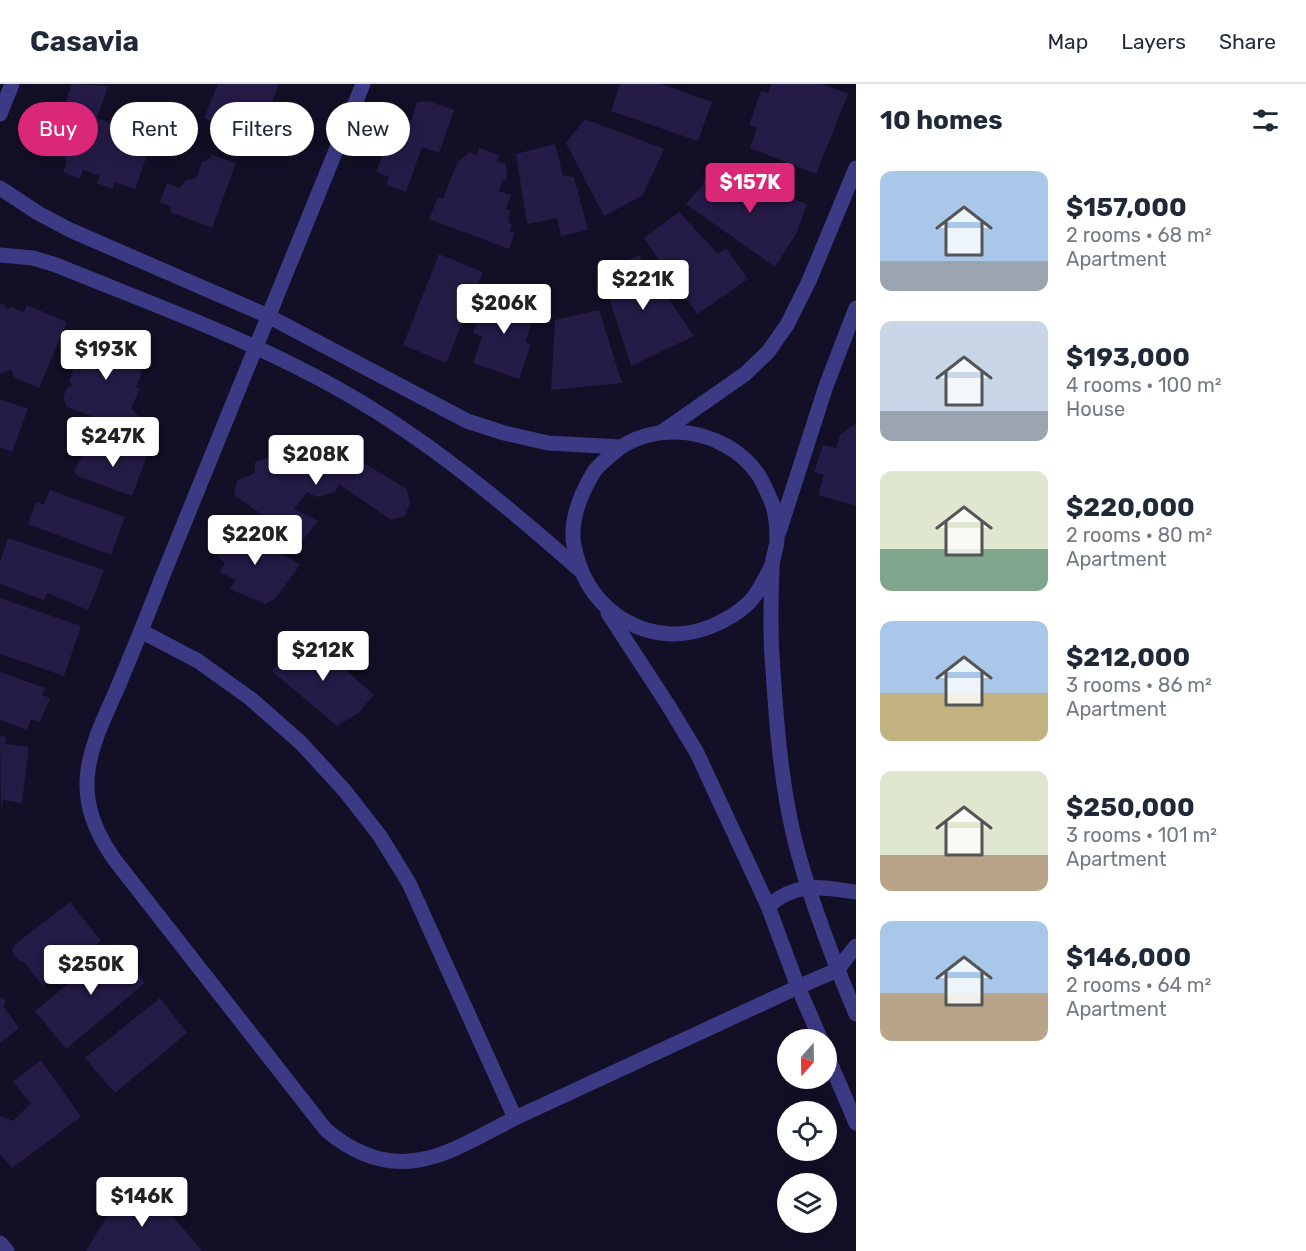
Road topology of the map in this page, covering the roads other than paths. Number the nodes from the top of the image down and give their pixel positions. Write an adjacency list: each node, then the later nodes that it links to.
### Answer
1 (12, 84): 3 (street)
2 (363, 84): 8 (street)
3 (0, 114)
4 (856, 168): 10 (street)
5 (0, 188): 8 (street)
6 (0, 255): 9 (street)
7 (856, 308): 12 (street)
8 (268, 316): 9 (street); 11 (street)
9 (254, 347): 14 (street); 16 (street)
10 (662, 432): 11 (street); 12 (street)
11 (620, 447): 14 (street)
12 (777, 541): 13 (street)
13 (772, 565): 15 (street); 17 (street)
14 (580, 572): 15 (street)
15 (601, 603): 19 (street)
16 (141, 631): 26 (street); 26 (street)
17 (808, 886): 18 (street); 19 (street); 21 (street)
18 (856, 892)
19 (768, 906): 22 (street)
20 (856, 946): 21 (street)
21 (837, 970): 22 (street); 23 (street)
22 (798, 987): 24 (street); 26 (street)
23 (856, 1014)
24 (816, 1029)
25 (837, 1078): 27 (street)
26 (514, 1118)
27 (856, 1122)
28 (0, 1243): 29 (street)
29 (7, 1251)

